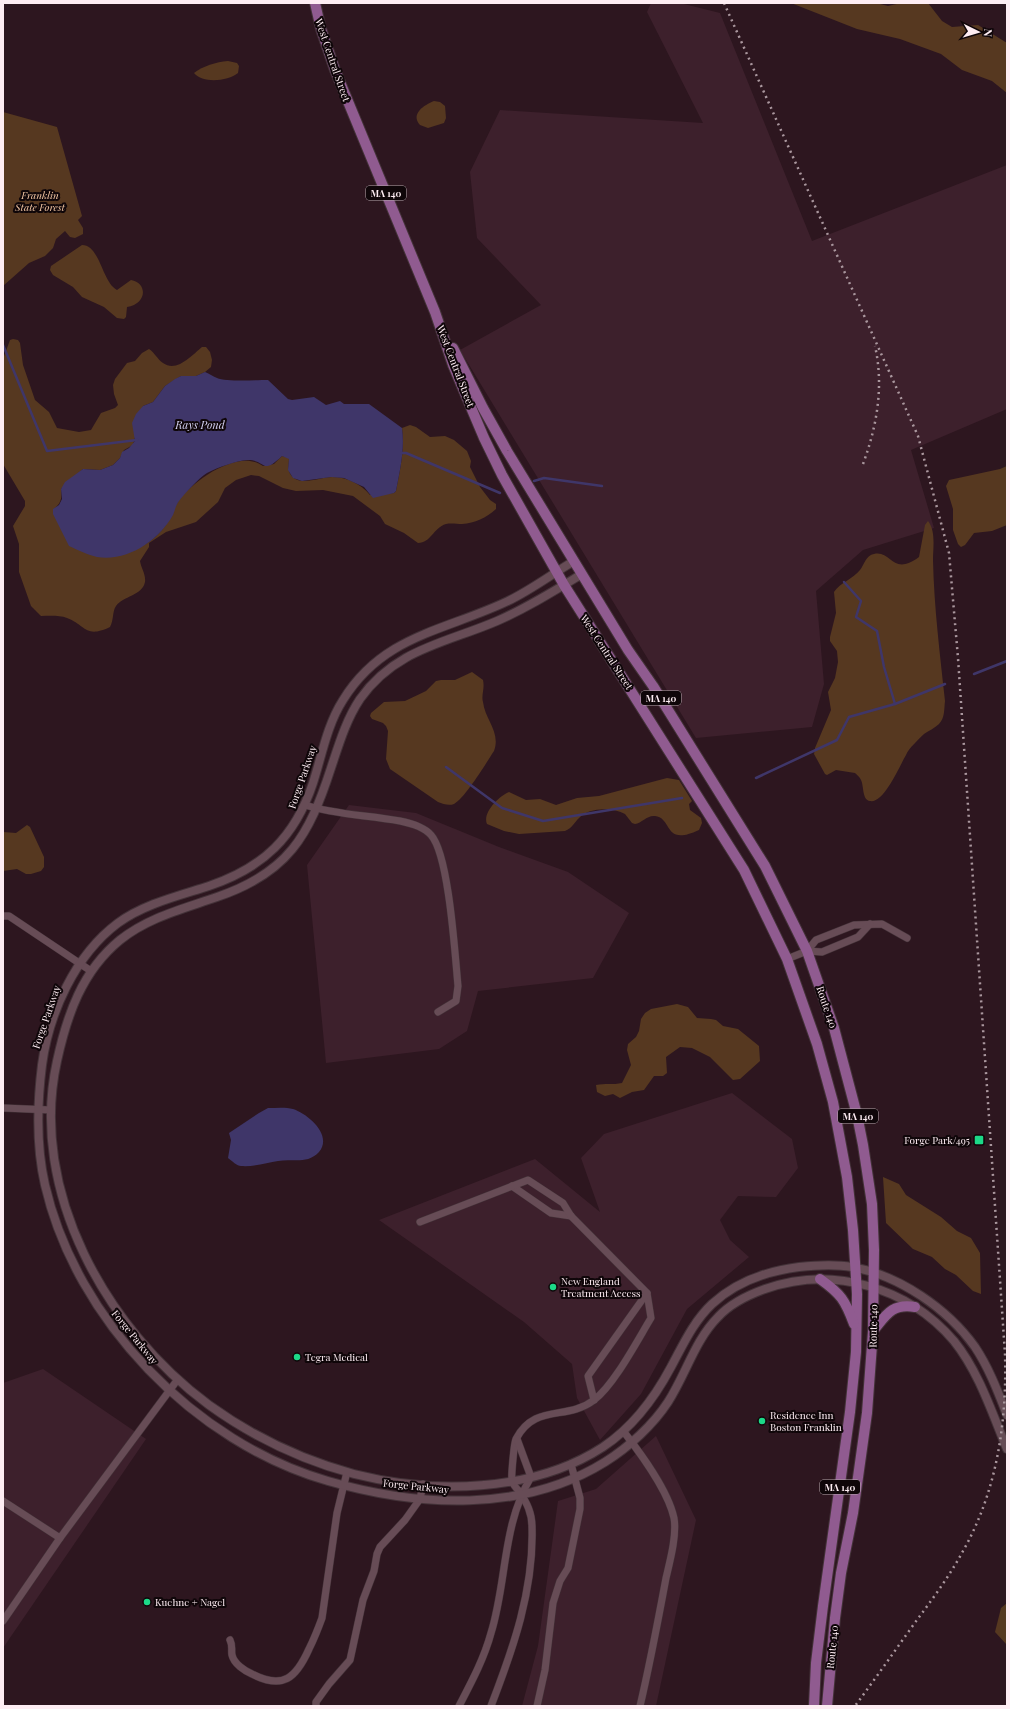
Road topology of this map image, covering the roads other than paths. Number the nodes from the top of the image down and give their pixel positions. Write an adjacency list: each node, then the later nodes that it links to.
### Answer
1 (315, 3): 2 (main road, West Central Street / MA 140)
2 (437, 316): 3 (main road, West Central Street / MA 140); 4 (main road, West Central Street / MA 140)
3 (574, 561): 4 (street, Forge Parkway); 5 (main road, West Central Street / MA 140)
4 (556, 571): 6 (main road, West Central Street / MA 140); 7 (street, Forge Parkway)
5 (582, 574): 6 (street, Forge Parkway); 12 (main road, West Central Street / MA 140)
6 (564, 585): 8 (street, Forge Parkway); 13 (main road, West Central Street / MA 140)
7 (305, 805): 8 (street); 14 (street, Forge Parkway)
8 (317, 809): 15 (street, Forge Parkway); 16 (street)
9 (3, 916): 14 (street)
10 (870, 924): 11 (street); 12 (street); 12 (street)
11 (907, 938)
12 (807, 951): 13 (street); 24 (main road, Route 140 / MA 140)
13 (787, 959): 23 (main road, Route 140 / MA 140)
14 (80, 963): 15 (street); 18 (street, Forge Parkway)
15 (91, 971): 19 (street, Forge Parkway)
16 (438, 1012)
17 (3, 1108): 18 (street)
18 (38, 1110): 19 (street); 33 (street, Forge Parkway)
19 (51, 1110): 32 (street, Forge Parkway)
20 (512, 1186): 21 (street); 21 (street); 22 (street)
21 (571, 1216): 28 (street)
22 (420, 1222)
23 (856, 1267): 24 (street, Forge Parkway); 26 (main road, Route 140 / MA 140); 36 (street, Forge Parkway)
24 (874, 1273): 27 (main road, Route 140 / MA 140); 35 (street, Forge Parkway)
25 (820, 1279): 26 (street, Forge Parkway); 30 (main road); 38 (street, Forge Parkway)
26 (857, 1282): 27 (street, Forge Parkway); 30 (main road, Route 140 / MA 140)
27 (873, 1287): 29 (street, Forge Parkway); 31 (main road, Route 140 / MA 140)
28 (647, 1293): 34 (street); 34 (street)
29 (915, 1307): 31 (main road); 39 (street, Forge Parkway)
30 (857, 1330): 58 (main road, Route 140 / MA 140)
31 (873, 1331): 59 (main road, Route 140 / MA 140)
32 (178, 1379): 33 (street); 41 (street, Forge Parkway)
33 (170, 1390): 46 (street, Forge Parkway); 50 (street)
34 (594, 1400): 37 (street)
35 (1007, 1415)
36 (624, 1432): 38 (street); 40 (street, Forge Parkway)
37 (517, 1439): 42 (street); 44 (street)
38 (632, 1442): 43 (street, Forge Parkway); 57 (street)
39 (1007, 1449)
40 (571, 1464): 42 (street, Forge Parkway); 43 (street)
41 (347, 1472): 45 (street, Forge Parkway); 46 (street)
42 (531, 1477): 44 (street, Forge Parkway); 47 (street)
43 (576, 1477): 47 (street, Forge Parkway); 56 (street)
44 (512, 1481): 45 (street, Forge Parkway); 47 (street)
45 (423, 1484): 48 (street)
46 (343, 1485): 48 (street, Forge Parkway); 52 (street)
47 (521, 1494): 48 (street, Forge Parkway); 54 (street); 55 (street)
48 (420, 1499): 53 (street)
49 (3, 1501): 50 (street)
50 (60, 1538): 51 (street)
51 (3, 1621)
52 (230, 1640)
53 (316, 1706)
54 (459, 1706)
55 (491, 1706)
56 (537, 1706)
57 (640, 1706)
58 (814, 1706)
59 (827, 1706)

